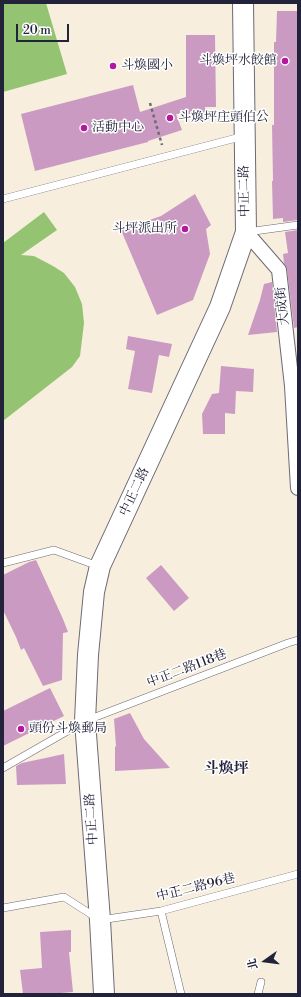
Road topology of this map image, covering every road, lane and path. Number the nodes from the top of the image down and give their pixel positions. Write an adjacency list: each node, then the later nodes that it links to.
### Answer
1 (243, 3): 3 (main road, 中正二路)
2 (150, 103): 4 (path)
3 (244, 136): 4 (lane); 7 (main road, 中正二路)
4 (166, 157): 5 (lane)
5 (3, 199)
6 (298, 225): 7 (lane)
7 (246, 232): 8 (street, 大成街); 11 (main road, 中正二路)
8 (295, 386): 9 (street, 大成街)
9 (298, 488)
10 (3, 563): 11 (lane)
11 (100, 566): 13 (main road, 中正二路)
12 (298, 640): 13 (lane, 中正二路118巷)
13 (85, 721): 14 (lane, 中正二路118巷); 18 (main road, 中正二路)
14 (3, 768)
15 (298, 874): 17 (lane, 中正二路96巷)
16 (3, 908): 18 (lane)
17 (161, 911): 18 (lane, 中正二路96巷); 21 (lane)
18 (100, 920): 20 (main road, 中正二路)
19 (261, 982): 22 (lane)
20 (104, 994)
21 (181, 994)
22 (258, 994)

